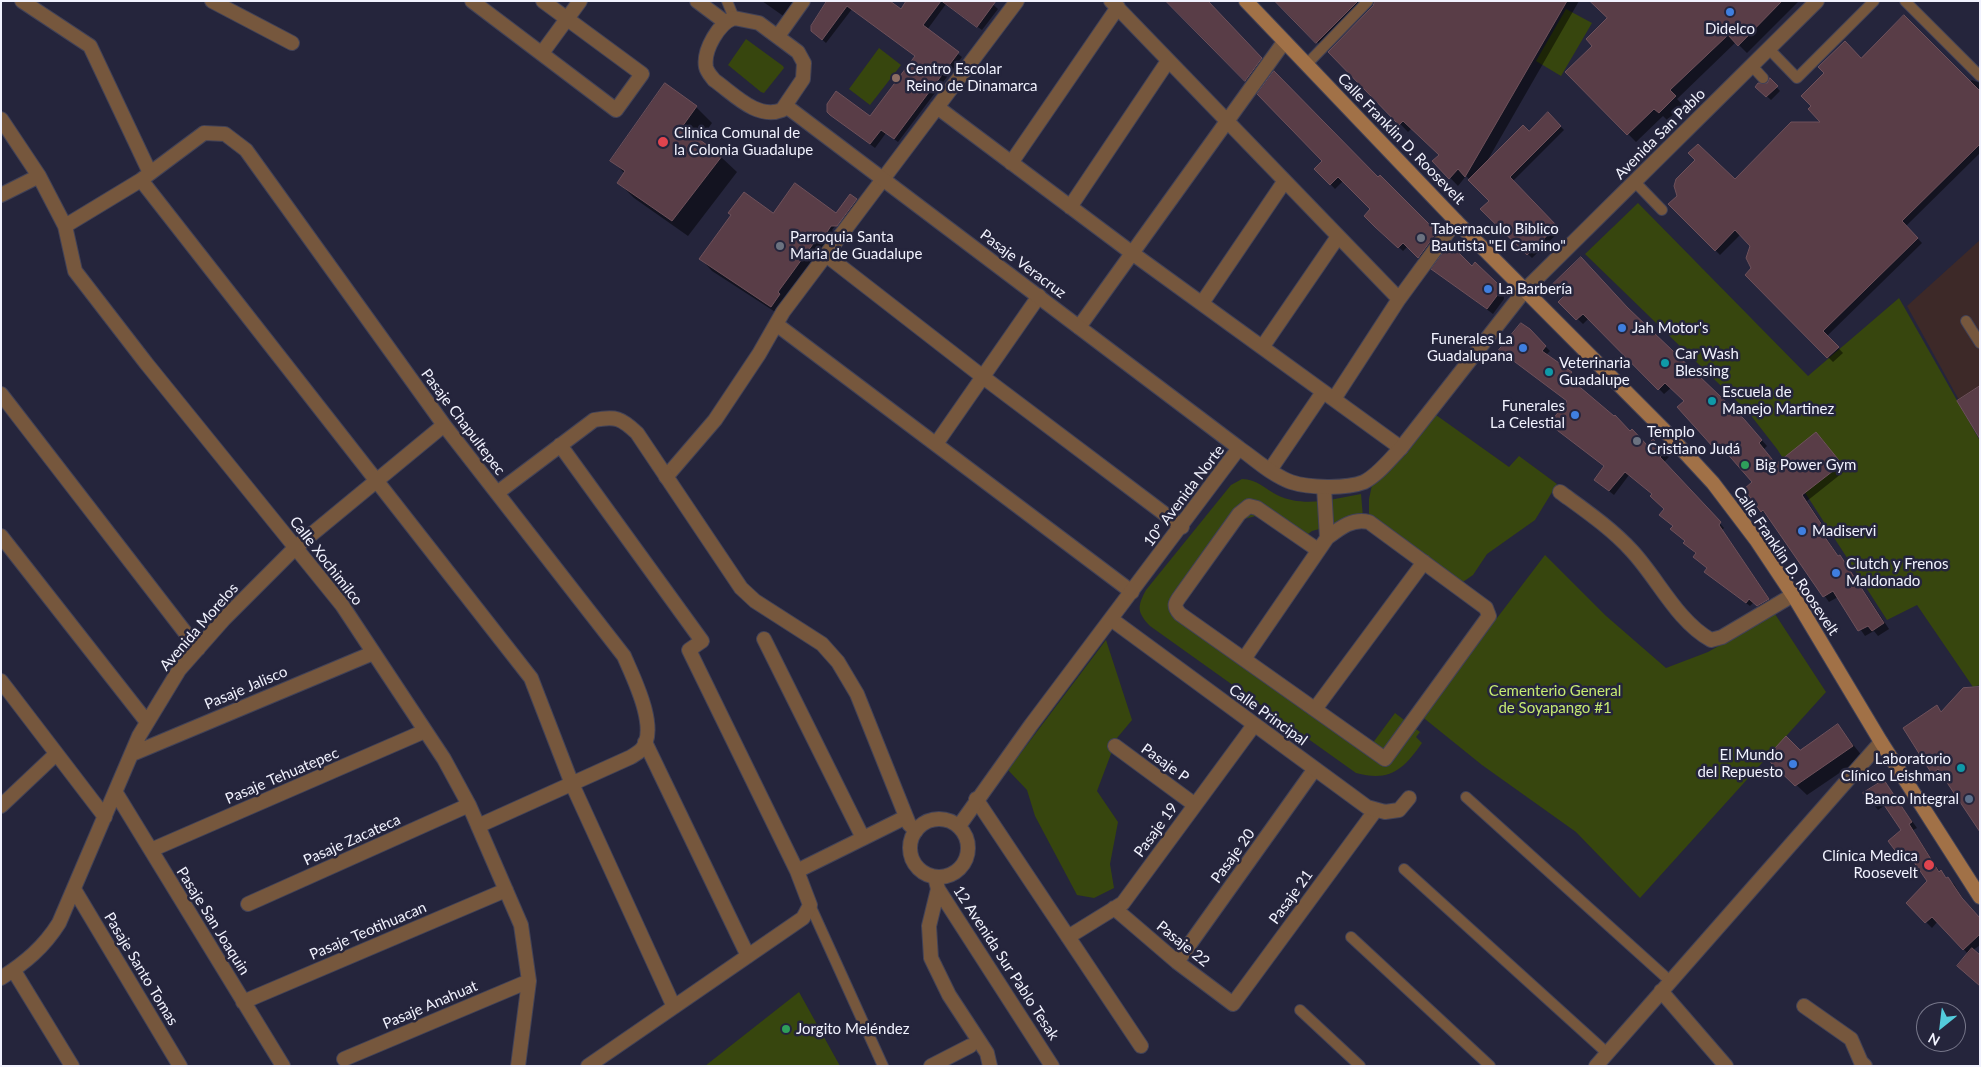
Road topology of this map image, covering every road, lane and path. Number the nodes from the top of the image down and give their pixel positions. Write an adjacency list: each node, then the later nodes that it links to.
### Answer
1 (22, 1): 34 (street)
2 (212, 1): 20 (street)
3 (472, 1): 22 (street)
4 (543, 1): 16 (street)
5 (580, 1): 16 (street)
6 (697, 1): 17 (street)
7 (727, 1): 17 (lane)
8 (803, 1): 18 (street)
9 (1017, 1): 29 (street)
10 (1246, 1): 19 (main road, Calle Franklin D. Roosevelt)
11 (1368, 1): 24 (lane)
12 (1817, 1): 21 (street, Avenida San Pablo)
13 (1874, 1): 21 (lane)
14 (1905, 1): 26 (lane)
15 (1114, 4): 23 (street); 32 (street)
16 (567, 19): 22 (street); 22 (street)
17 (729, 20): 18 (street); 28 (street)
18 (778, 36): 28 (street)
19 (1284, 42): 24 (main road, Calle Franklin D. Roosevelt); 31 (street)
20 (292, 43)
21 (1769, 49): 25 (street, Avenida San Pablo)
22 (542, 54)
23 (1168, 61): 31 (street); 39 (street)
24 (1306, 65): 41 (main road, Calle Franklin D. Roosevelt)
25 (1752, 66): 27 (lane); 37 (street, Avenida San Pablo)
26 (1980, 76)
27 (1763, 78)
28 (786, 106): 35 (street, Pasaje Veracruz)
29 (937, 107): 32 (street); 35 (street)
30 (1, 119): 33 (street, Calle Xochimilco)
31 (1227, 122): 36 (street); 44 (street)
32 (1011, 163): 39 (street)
33 (39, 176): 38 (street); 42 (street, Calle Xochimilco)
34 (145, 177): 42 (street, Pasaje Chapultepec); 58 (street, Pasaje Chapultepec); 65 (street)
35 (882, 179): 45 (street); 47 (street, Pasaje Veracruz)
36 (1284, 182): 43 (street); 49 (street)
37 (1635, 182): 40 (lane); 46 (street, Avenida San Pablo)
38 (1, 195)
39 (1070, 207): 44 (street)
40 (1662, 210)
41 (1456, 221): 46 (main road, Calle Franklin D. Roosevelt); 48 (street)
42 (65, 226): 72 (street, Calle Xochimilco)
43 (1337, 238): 48 (street); 54 (street)
44 (1132, 253): 49 (street); 52 (street)
45 (826, 255): 51 (street); 55 (street)
46 (1526, 290): 62 (street, 10° Avenida Norte); 76 (main road, Calle Franklin D. Roosevelt)
47 (1039, 296): 52 (street, Pasaje Veracruz); 55 (street)
48 (1399, 299): 57 (street)
49 (1202, 303): 54 (street)
50 (1966, 321): 53 (lane)
51 (776, 324): 59 (street); 64 (street)
52 (1079, 327): 61 (street, Pasaje Veracruz)
53 (1980, 343)
54 (1263, 346): 57 (street)
55 (982, 377): 59 (street); 69 (street)
56 (1, 394): 79 (street)
57 (1328, 395): 62 (street); 63 (street)
58 (444, 425): 65 (street, Avenida Morelos); 68 (street, Pasaje Chapultepec)
59 (936, 444): 75 (street)
60 (560, 445): 64 (street); 68 (street); 110 (street)
61 (1239, 448): 63 (street, 10° Avenida Norte); 69 (street, 10° Avenida Norte)
62 (1401, 448): 66 (street, 10° Avenida Norte)
63 (1270, 470): 66 (street, 10° Avenida Norte)
64 (666, 476): 102 (street)
65 (377, 480): 72 (street, Avenida Morelos); 93 (street)
66 (1324, 487): 71 (street)
67 (1560, 492): 76 (street)
68 (497, 493): 87 (street, Pasaje Chapultepec)
69 (1182, 527): 75 (street, 10° Avenida Norte)
70 (1, 536): 84 (street)
71 (1327, 538): 73 (street); 74 (street)
72 (295, 548): 79 (street, Avenida Morelos); 80 (street, Calle Xochimilco)
73 (1318, 550): 81 (street); 81 (street)
74 (1424, 562): 83 (street); 83 (street)
75 (1132, 592): 77 (street, 10° Avenida Norte)
76 (1793, 595): 88 (main road, Calle Franklin D. Roosevelt)
77 (1111, 620): 85 (street, Calle Principal); 97 (street, 10° Avenida Norte)
78 (764, 639): 107 (street)
79 (198, 649): 84 (street, Avenida Morelos)
80 (373, 653): 86 (street, Calle Xochimilco); 91 (street, Pasaje Jalisco)
81 (1244, 659): 83 (street)
82 (1, 681): 90 (street)
83 (1315, 709)
84 (148, 722): 91 (street, Avenida Morelos)
85 (1254, 725): 92 (street, Calle Principal); 99 (street, Pasaje 19)
86 (425, 732): 98 (street, Calle Xochimilco); 108 (street, Pasaje Tehuatepec)
87 (645, 742): 93 (street); 120 (street)
88 (1881, 742): 114 (main road, Calle Franklin D. Roosevelt); 125 (street)
89 (1115, 746): 99 (street, Pasaje P)
90 (56, 754): 100 (street); 103 (street)
91 (132, 754): 94 (street, Avenida Morelos)
92 (1314, 770): 101 (street, Calle Principal); 121 (street, Pasaje 20)
93 (572, 784): 104 (street); 129 (street)
94 (116, 793): 103 (street, Avenida Morelos); 108 (street, Pasaje San Joaquin)
95 (1466, 797): 125 (lane)
96 (1409, 798): 101 (street)
97 (976, 799): 105 (street, 10° Avenida Norte); 118 (street)
98 (469, 805): 104 (street, Calle Xochimilco); 115 (street, Pasaje Zacateca)
99 (1195, 805): 117 (street, Pasaje 19)
100 (1, 806)
101 (1375, 811): 127 (street, Pasaje 21)
102 (906, 817): 106 (street); 107 (street)
103 (106, 818): 112 (street, Avenida Morelos)
104 (478, 826): 113 (street, Calle Xochimilco)
105 (959, 826): 106 (street); 111 (street)
106 (916, 831): 111 (street)
107 (863, 838): 110 (street)
108 (151, 850): 126 (street, Pasaje San Joaquin)
109 (1404, 869): 133 (lane)
110 (797, 871): 116 (street)
111 (937, 883): 142 (street); 143 (street, 12 Avenida Sur Pablo Tesak)
112 (74, 889): 122 (street, Avenida Morelos); 136 (street, Pasaje Santo Tomas)
113 (506, 890): 124 (street, Calle Xochimilco); 126 (street, Pasaje Teotihuacan)
114 (1979, 896)
115 (248, 904)
116 (810, 905): 120 (street); 140 (lane)
117 (1114, 908): 118 (street, Pasaje 19); 121 (street, Pasaje 22)
118 (1068, 937): 132 (street)
119 (1351, 937): 145 (lane)
120 (748, 956): 129 (street)
121 (1177, 962): 127 (street, Pasaje 22)
122 (14, 970): 123 (street, Avenida Morelos); 135 (street)
123 (1, 978)
124 (529, 981): 134 (street, Pasaje Anahuat); 138 (street, Calle Xochimilco)
125 (1666, 986): 133 (street); 147 (street)
126 (243, 1002): 137 (street, Pasaje San Joaquin)
127 (1232, 1004)
128 (1804, 1006): 148 (street)
129 (674, 1007): 139 (street)
130 (1300, 1010): 144 (lane)
131 (970, 1046): 141 (street)
132 (1141, 1046)
133 (1607, 1053): 146 (street)
134 (344, 1059)
135 (72, 1066)
136 (180, 1066)
137 (283, 1066)
138 (518, 1066)
139 (588, 1066)
140 (883, 1066)
141 (932, 1066)
142 (990, 1066)
143 (1052, 1066)
144 (1360, 1066)
145 (1490, 1066)
146 (1596, 1066)
147 (1726, 1066)
148 (1864, 1066)

